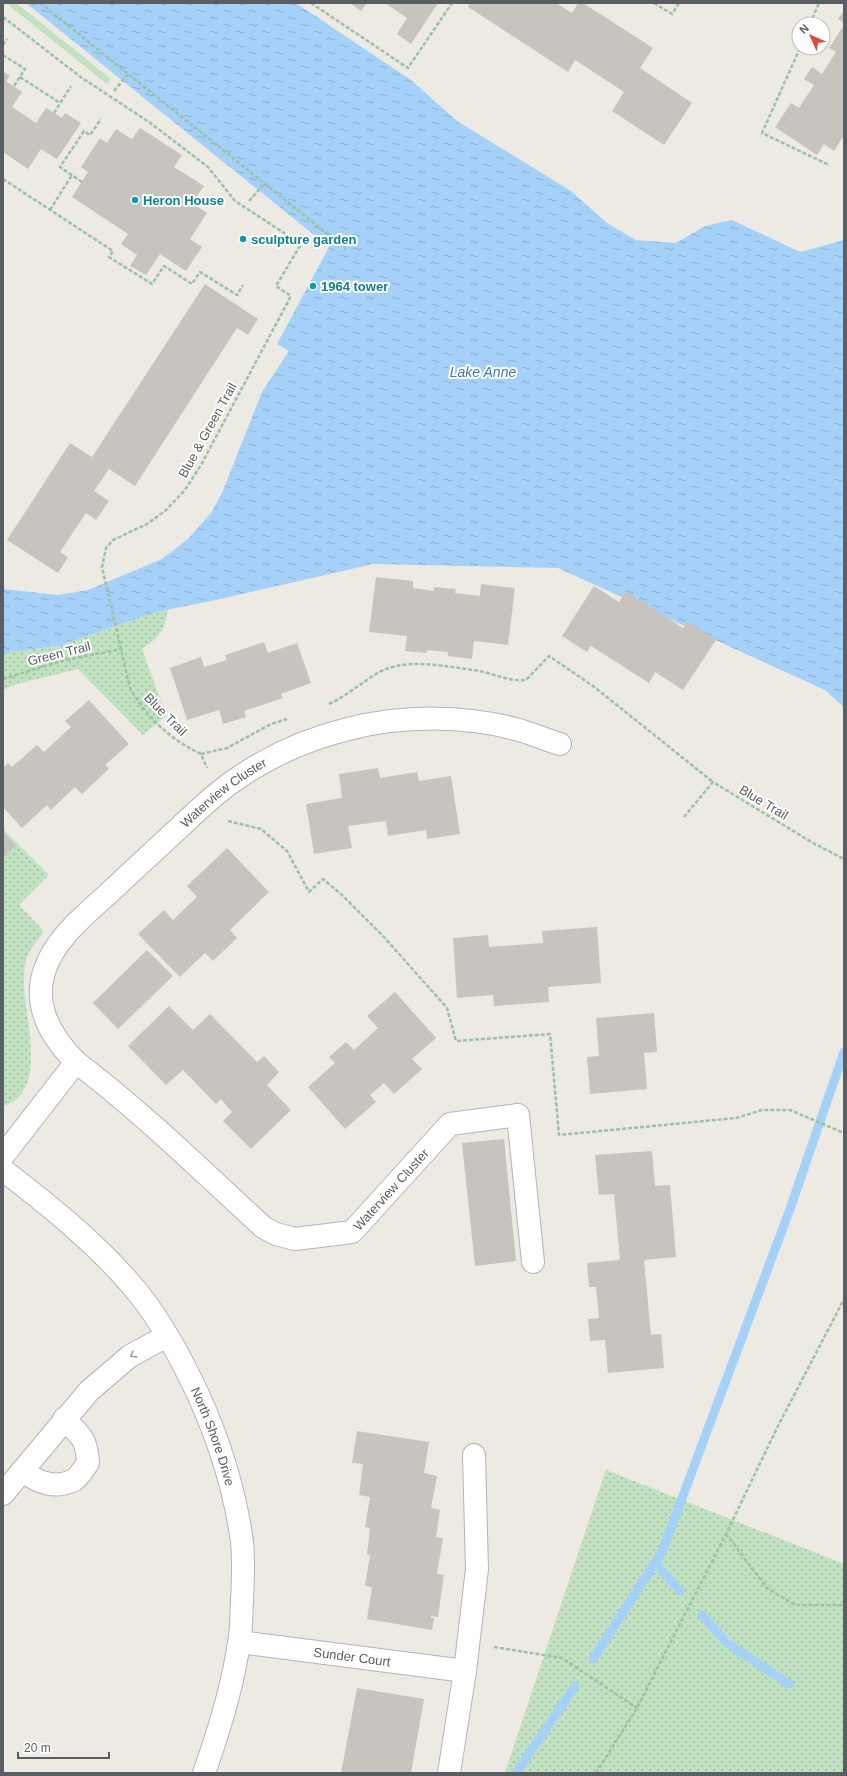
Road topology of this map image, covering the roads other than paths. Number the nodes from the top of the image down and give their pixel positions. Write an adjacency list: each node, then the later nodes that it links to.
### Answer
1 (560, 744): 2 (street, Waterview Cluster)
2 (76, 1062): 3 (street); 5 (street, Waterview Cluster)
3 (3, 1156)
4 (3, 1170): 6 (street, North Shore Drive)
5 (533, 1262)
6 (167, 1336): 7 (street, one-way to 7); 11 (street, North Shore Drive)
7 (64, 1419): 9 (street); 9 (street)
8 (474, 1455): 12 (street)
9 (22, 1471): 10 (street)
10 (3, 1494)
11 (240, 1642): 12 (street, Sunder Court); 13 (street, North Shore Drive)
12 (465, 1671): 14 (street)
13 (204, 1773)
14 (449, 1773)

